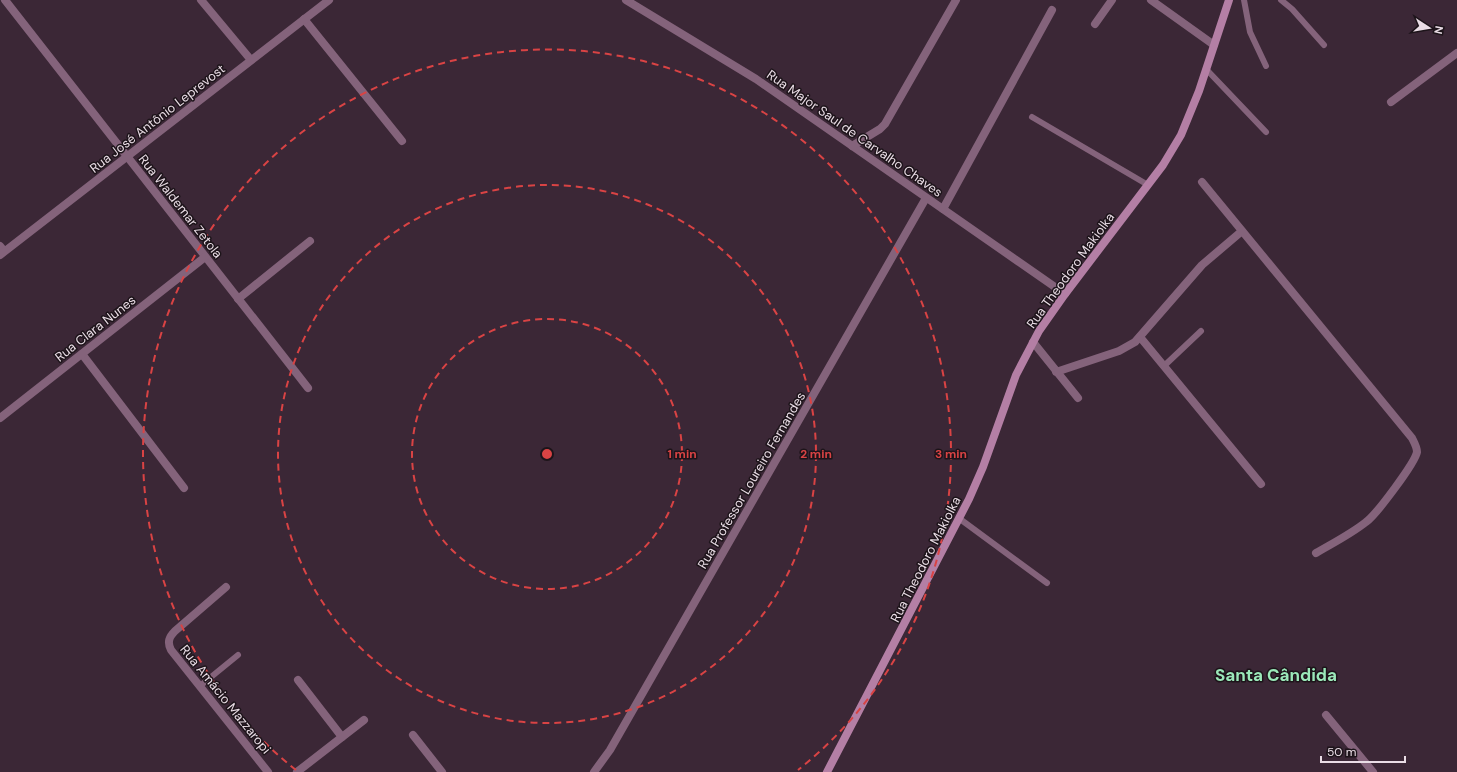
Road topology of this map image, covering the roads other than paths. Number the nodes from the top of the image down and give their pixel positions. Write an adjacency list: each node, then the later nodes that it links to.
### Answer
1 (5, 0): 25 (street, Rua Waldemar Zetola)
2 (201, 0): 17 (street)
3 (329, 0): 12 (street, Rua José Antônio Leprevost)
4 (626, 0): 24 (street, Rua Major Saul de Carvalho Chaves)
5 (956, 0): 24 (street)
6 (1112, 0): 13 (street)
7 (1151, 0): 14 (street)
8 (1229, 0): 14 (main road, Rua Theodoro Makiolka)
9 (1244, 0): 18 (lane)
10 (1281, 0): 15 (lane)
11 (1052, 10): 29 (street)
12 (304, 19): 17 (street, Rua José Antônio Leprevost); 23 (street)
13 (1095, 24)
14 (1214, 45): 19 (main road, Rua Theodoro Makiolka)
15 (1324, 45)
16 (1457, 54): 20 (street)
17 (251, 60): 25 (street, Rua José Antônio Leprevost)
18 (1266, 66)
19 (1206, 69): 22 (lane); 27 (main road, Rua Theodoro Makiolka)
20 (1391, 102)
21 (1032, 117): 27 (lane)
22 (1266, 132)
23 (402, 141)
24 (852, 146): 28 (street, Rua Major Saul de Carvalho Chaves)
25 (127, 156): 32 (street, Rua José Antônio Leprevost); 33 (street, Rua Waldemar Zetola)
26 (1202, 182): 30 (street)
27 (1148, 185): 34 (main road, Rua Theodoro Makiolka)
28 (926, 198): 29 (street, Rua Major Saul de Carvalho Chaves); 61 (street, Rua Professor Loureiro Fernandes)
29 (943, 209): 34 (street, Rua Major Saul de Carvalho Chaves)
30 (1242, 231): 37 (street); 48 (street)
31 (310, 241): 35 (street)
32 (1, 251)
33 (205, 257): 35 (street, Rua Waldemar Zetola); 39 (street, Rua Clara Nunes)
34 (1065, 294): 38 (main road, Rua Theodoro Makiolka)
35 (238, 299): 42 (street, Rua Waldemar Zetola)
36 (1201, 331): 40 (lane)
37 (1140, 337): 40 (street); 41 (street)
38 (1033, 342): 41 (street); 47 (main road, Rua Theodoro Makiolka)
39 (82, 354): 44 (street, Rua Clara Nunes); 46 (street)
40 (1164, 366): 45 (street)
41 (1056, 372): 43 (street)
42 (308, 388)
43 (1078, 398)
44 (0, 418)
45 (1261, 484)
46 (184, 488)
47 (960, 519): 49 (lane); 62 (main road, Rua Theodoro Makiolka)
48 (1316, 553)
49 (1047, 583)
50 (226, 587): 53 (street, Rua Amácio Mazzaropi)
51 (238, 655): 53 (lane)
52 (298, 680): 57 (street)
53 (200, 686): 58 (street, Rua Amácio Mazzaropi)
54 (1326, 715): 63 (street)
55 (364, 720): 57 (street)
56 (413, 734): 60 (street)
57 (342, 737): 59 (street)
58 (268, 772)
59 (297, 772)
60 (442, 772)
61 (594, 772)
62 (827, 772)
63 (1372, 772)

